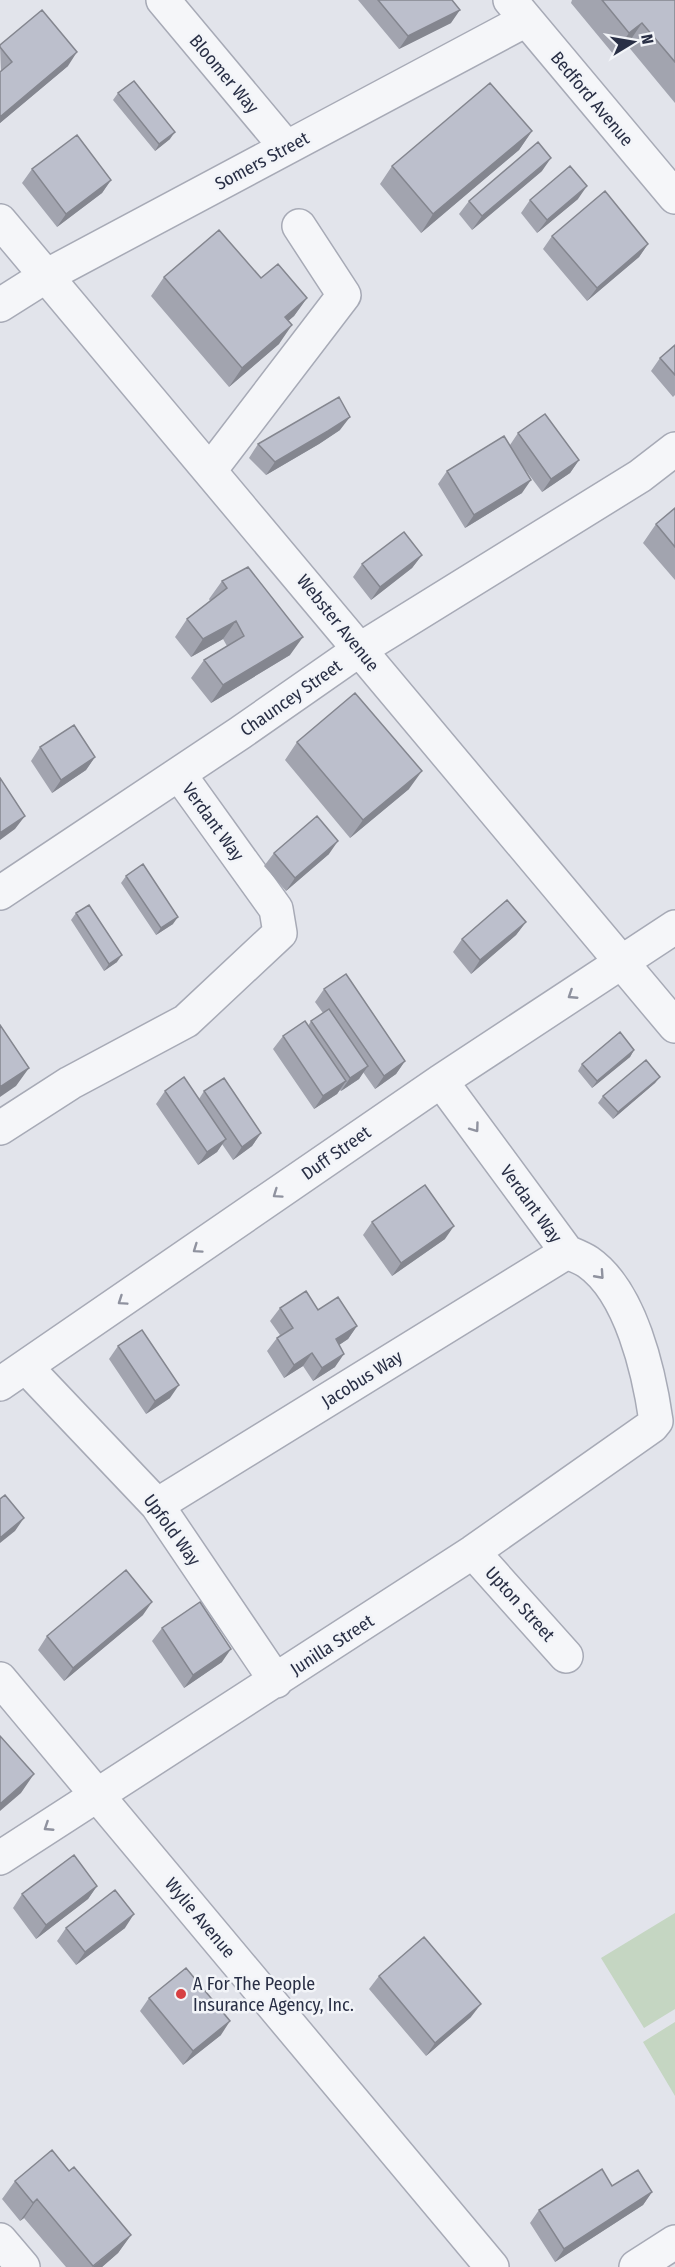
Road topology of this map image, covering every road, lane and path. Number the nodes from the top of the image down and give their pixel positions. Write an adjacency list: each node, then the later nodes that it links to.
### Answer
1 (163, 0): 3 (street, Bloomer Way)
2 (518, 10): 3 (street, Somers Street); 4 (street, Bedford Avenue)
3 (286, 147): 7 (street, Somers Street)
4 (675, 197)
5 (0, 220): 7 (street, Webster Avenue)
6 (299, 225): 10 (street)
7 (46, 276): 8 (street, Somers Street); 10 (street, Webster Avenue)
8 (0, 306)
9 (675, 449): 11 (street, Chauncey Street)
10 (211, 469): 11 (street, Webster Avenue)
11 (359, 650): 12 (street, Chauncey Street); 15 (street, Webster Avenue)
12 (179, 774): 13 (street, Chauncey Street); 18 (street, Verdant Way)
13 (0, 893)
14 (675, 927): 15 (street, Duff Street)
15 (621, 963): 16 (street, Webster Avenue); 17 (street, Duff Street, one-way to 17)
16 (675, 1026)
17 (441, 1081): 19 (street, Verdant Way, one-way to 19); 20 (street, Duff Street, one-way to 20)
18 (0, 1128)
19 (567, 1252): 21 (street, Verdant Way, one-way to 21); 22 (street, Jacobus Way)
20 (13, 1375): 22 (street, Upfold Way)
21 (656, 1421): 23 (street, Junilla Street)
22 (157, 1505): 26 (street, Upfold Way)
23 (473, 1552): 24 (street, Upton Street); 26 (street, Junilla Street)
24 (566, 1656)
25 (0, 1679): 27 (street, Wylie Avenue)
26 (276, 1681): 27 (street, Junilla Street)
27 (97, 1794): 28 (street, Junilla Street, one-way to 28); 32 (street, Wylie Avenue)
28 (0, 1858)
29 (0, 2240): 31 (street)
30 (675, 2242): 33 (street)
31 (23, 2267)
32 (492, 2267)
33 (636, 2267)

